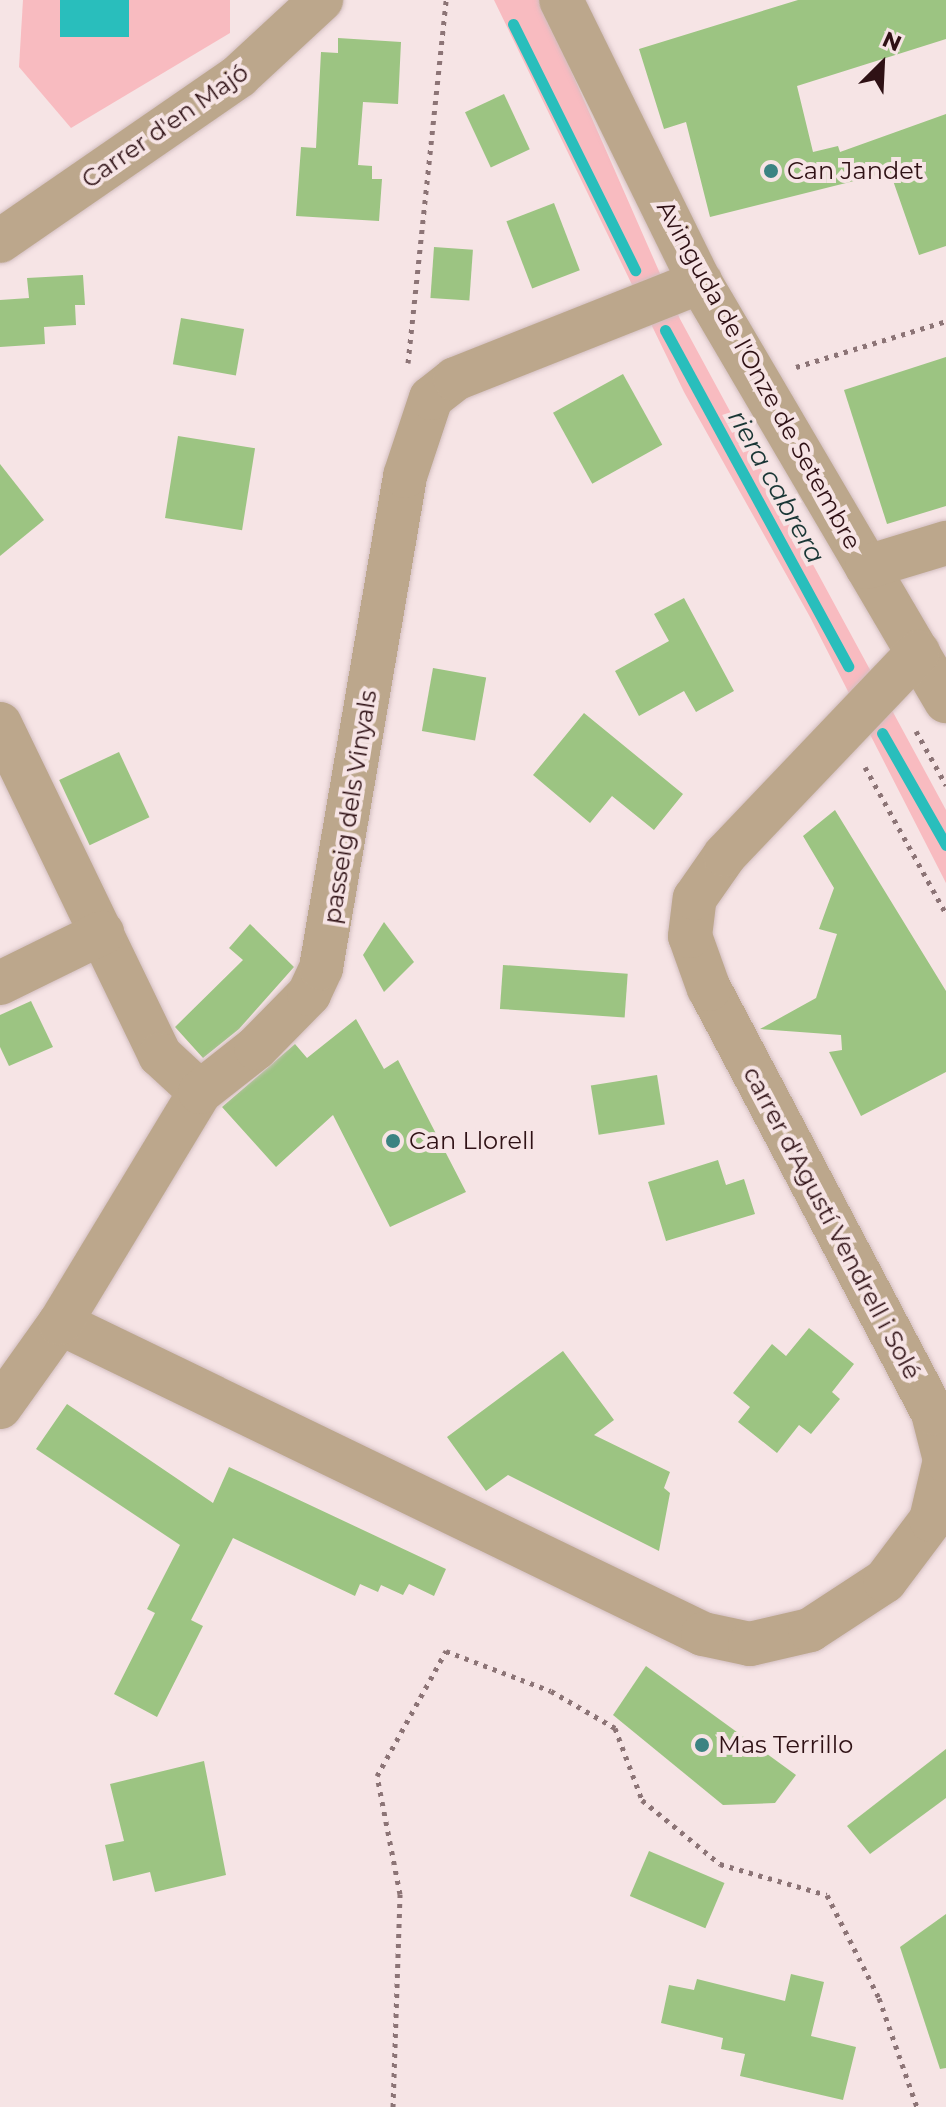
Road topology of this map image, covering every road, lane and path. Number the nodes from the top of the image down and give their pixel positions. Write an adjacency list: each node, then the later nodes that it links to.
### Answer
1 (321, 0): 4 (street, Carrer d'en Majó)
2 (446, 0): 8 (path)
3 (561, 0): 5 (street, Avinguda de l'Onze de Setembre)
4 (0, 241)
5 (688, 287): 7 (street, Avinguda de l'Onze de Setembre); 8 (street)
6 (946, 321): 7 (path)
7 (757, 379): 10 (street, Avinguda de l'Onze de Setembre)
8 (431, 398): 18 (street, passeig dels Vinyals)
9 (946, 543): 10 (street)
10 (867, 567): 11 (street, Avinguda de l'Onze de Setembre)
11 (918, 652): 12 (street, Avinguda de l'Onze de Setembre); 14 (street, carrer d'Agustí Vendrell i Solé)
12 (946, 701)
13 (0, 724): 16 (street)
14 (842, 732): 15 (path); 19 (street, carrer d'Agustí Vendrell i Solé)
15 (946, 914)
16 (102, 933): 17 (street); 18 (street)
17 (0, 983)
18 (200, 1092): 19 (street, passeig dels Vinyals)
19 (60, 1323): 20 (street, passeig dels Vinyals)
20 (0, 1407)
21 (393, 2107): 22 (path)
22 (917, 2107)

